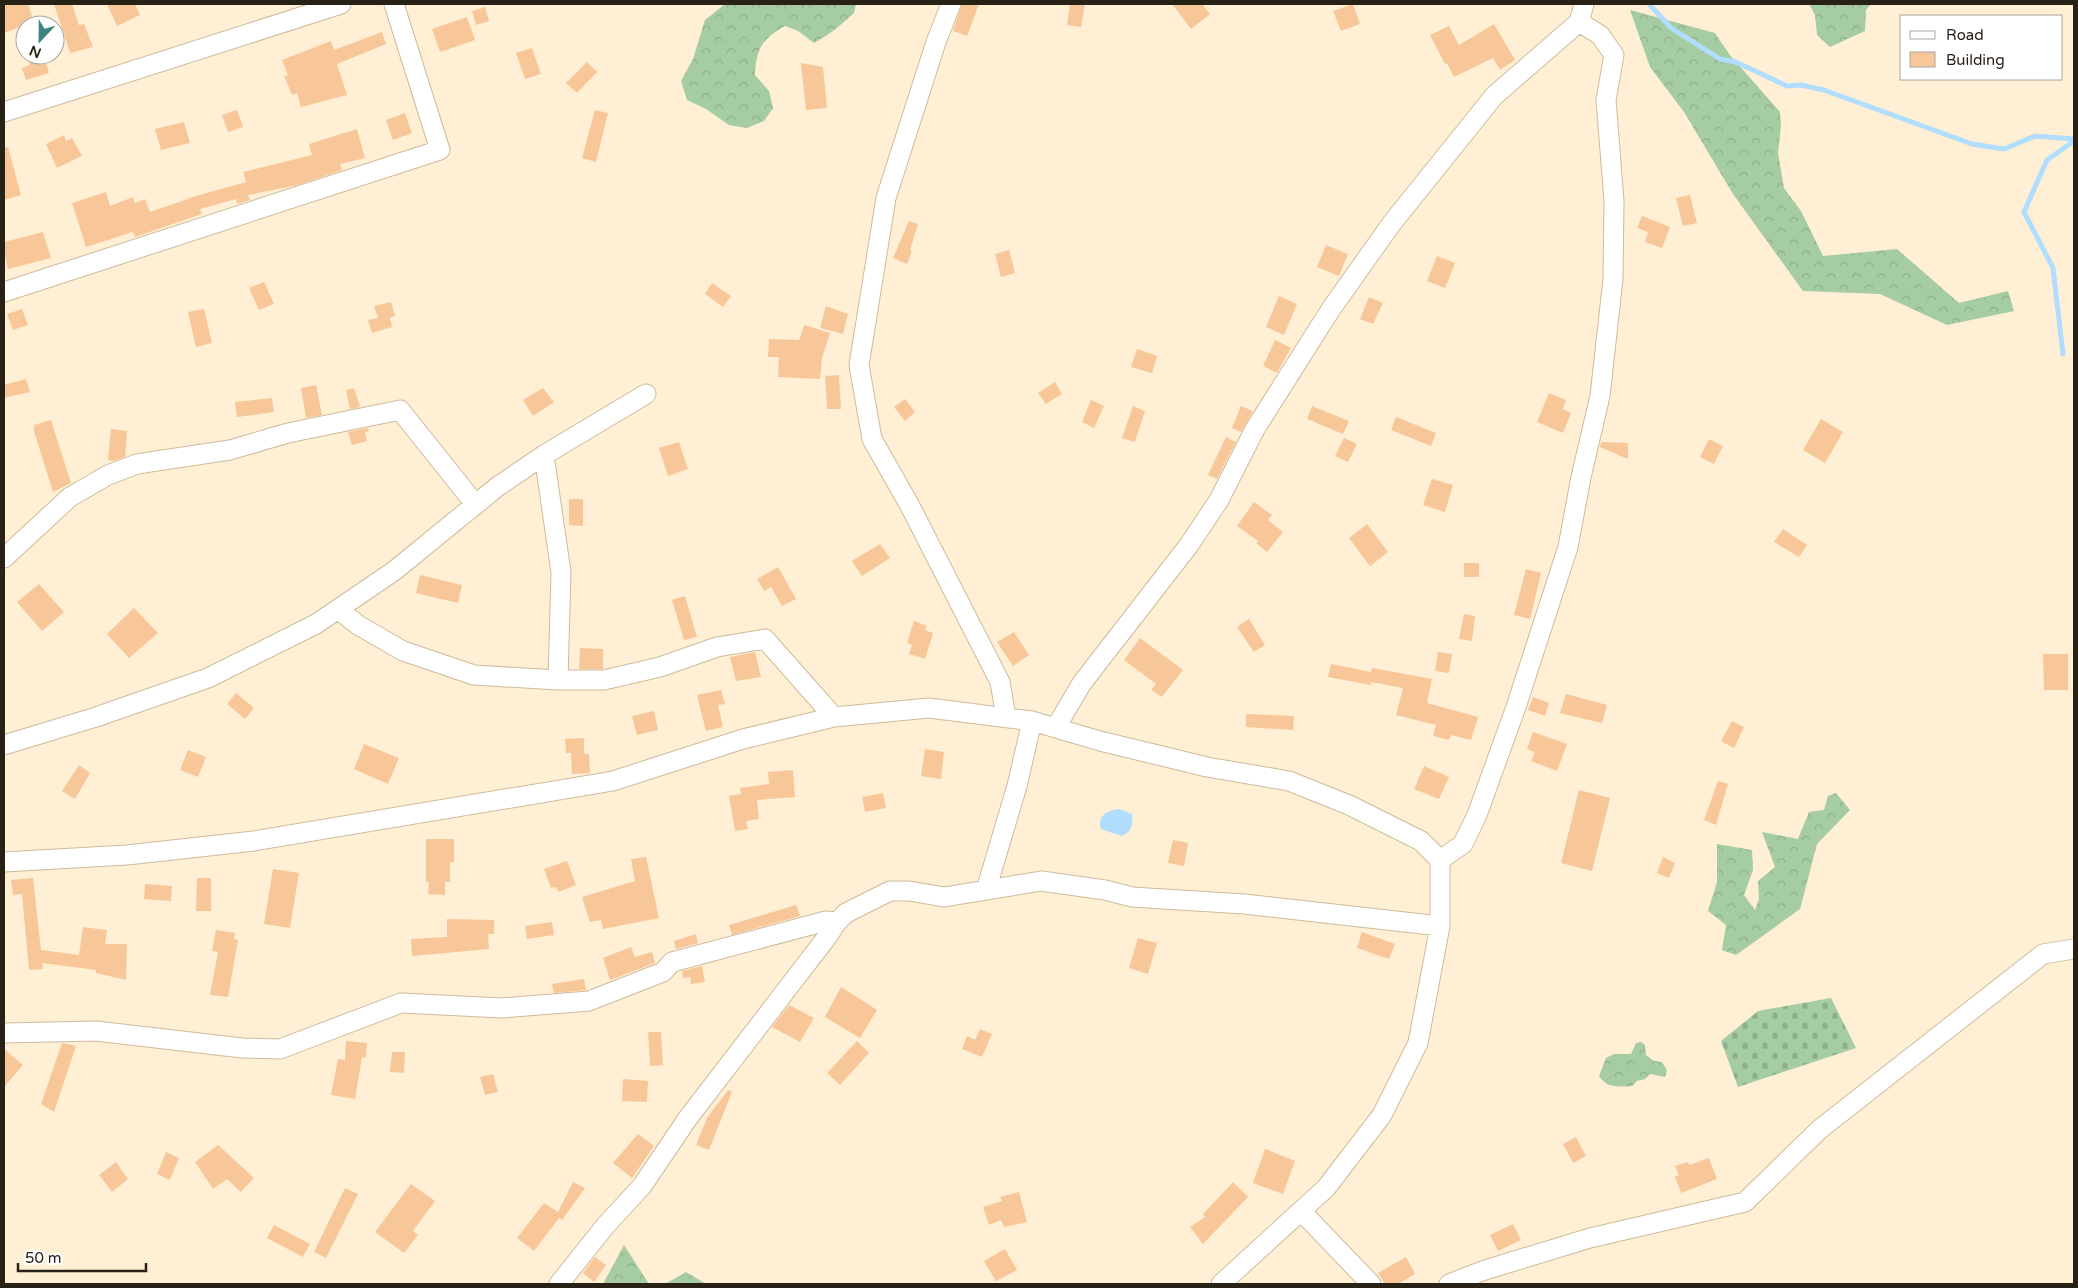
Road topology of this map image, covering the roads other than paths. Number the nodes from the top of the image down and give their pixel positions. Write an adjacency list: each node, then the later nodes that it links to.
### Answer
1 (340, 4): 6 (street)
2 (394, 4): 7 (street)
3 (951, 4): 15 (street)
4 (1584, 4): 5 (street)
5 (1579, 22): 17 (street); 19 (street)
6 (4, 112)
7 (4, 292)
8 (646, 394): 9 (street)
9 (544, 455): 10 (street); 13 (street)
10 (476, 504): 11 (street); 12 (street)
11 (4, 558)
12 (338, 609): 13 (street); 18 (street)
13 (558, 680): 14 (street)
14 (834, 717): 15 (street); 20 (street)
15 (1006, 717): 16 (street)
16 (1032, 721): 17 (street); 21 (street)
17 (1056, 727): 19 (street)
18 (4, 745)
19 (1440, 860): 23 (street)
20 (4, 862)
21 (986, 890): 22 (street); 23 (street)
22 (837, 922): 25 (street); 27 (street)
23 (1440, 926): 26 (street)
24 (2074, 949): 30 (street)
25 (4, 1033)
26 (1302, 1212): 28 (street); 29 (street)
27 (558, 1284)
28 (1221, 1284)
29 (1371, 1284)
30 (1449, 1284)

